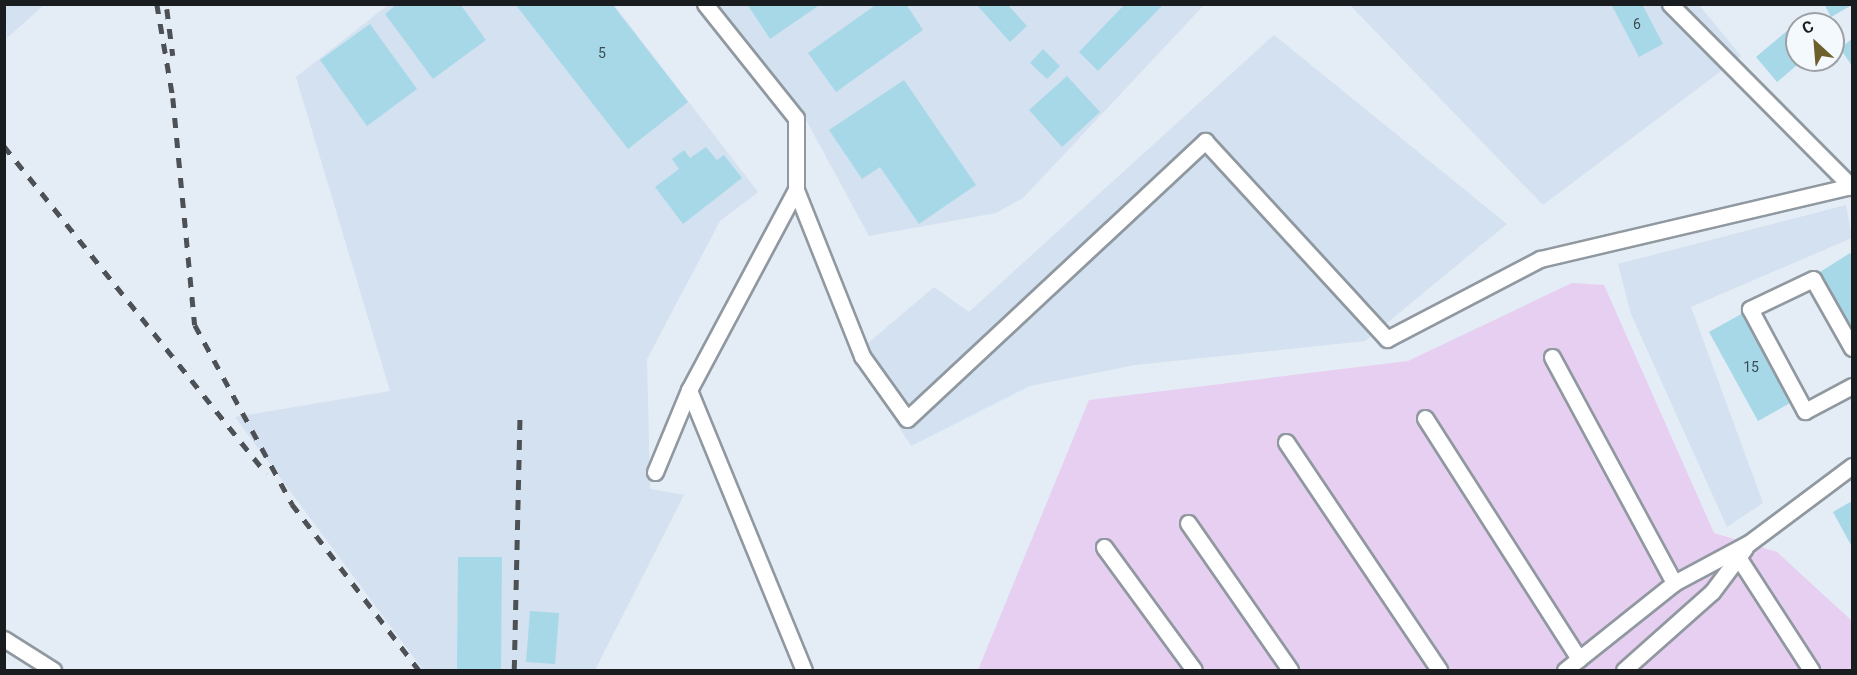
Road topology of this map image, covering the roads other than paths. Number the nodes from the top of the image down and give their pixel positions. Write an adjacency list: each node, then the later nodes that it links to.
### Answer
1 (705, 4): 4 (street)
2 (1670, 4): 3 (street)
3 (1852, 187): 4 (street)
4 (796, 190): 8 (street)
5 (1852, 348): 7 (street)
6 (1552, 357): 17 (street)
7 (1852, 386)
8 (688, 390): 12 (street); 21 (street)
9 (1425, 418): 19 (street)
10 (1286, 442): 24 (street)
11 (1852, 466): 14 (street)
12 (655, 472)
13 (1188, 523): 23 (street)
14 (1749, 543): 16 (street); 17 (street)
15 (1104, 547): 22 (street)
16 (1738, 557): 26 (street); 27 (street)
17 (1674, 583): 19 (street)
18 (4, 639): 20 (street)
19 (1579, 659): 25 (street)
20 (53, 670)
21 (804, 670)
22 (1194, 670)
23 (1290, 670)
24 (1439, 670)
25 (1565, 670)
26 (1624, 670)
27 (1811, 670)

